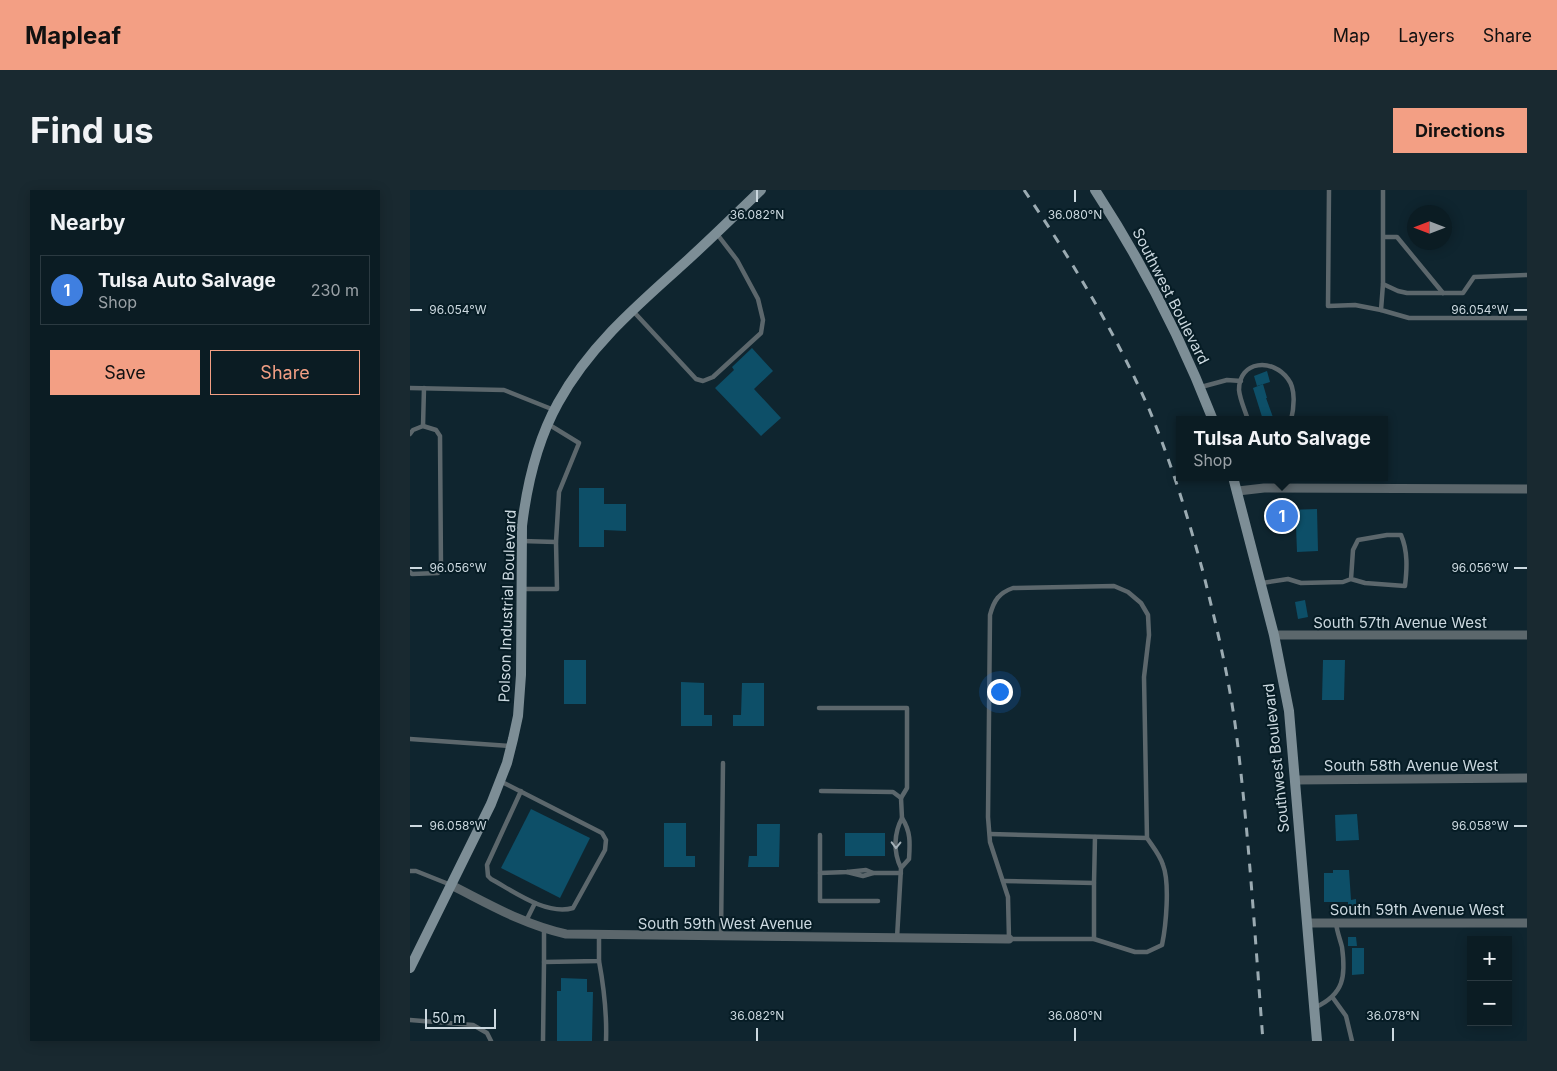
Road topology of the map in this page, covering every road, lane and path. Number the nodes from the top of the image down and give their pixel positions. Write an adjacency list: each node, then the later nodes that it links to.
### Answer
1 (762, 190): 5 (street, Polson Industrial Boulevard)
2 (1095, 190): 16 (street, Southwest Boulevard)
3 (1329, 190): 11 (lane)
4 (1383, 190): 6 (lane)
5 (716, 233): 10 (street, Polson Industrial Boulevard); 10 (lane)
6 (1384, 237): 8 (lane); 9 (lane)
7 (1527, 275): 9 (lane)
8 (1383, 284): 9 (lane); 11 (lane)
9 (1443, 293)
10 (632, 310): 17 (street, Polson Industrial Boulevard)
11 (1381, 310): 12 (lane)
12 (1527, 318)
13 (1241, 381): 16 (lane); 19 (lane); 20 (lane)
14 (410, 388): 15 (lane)
15 (424, 388): 17 (lane); 22 (lane)
16 (1200, 388): 18 (street, Southwest Boulevard)
17 (554, 410): 21 (street, Polson Industrial Boulevard)
18 (1211, 416)
19 (1247, 416)
20 (1291, 416)
21 (548, 424): 27 (street, Polson Industrial Boulevard); 28 (lane)
22 (423, 426): 23 (lane); 29 (lane)
23 (410, 434)
24 (1234, 481): 26 (street, Southwest Boulevard)
25 (1527, 489): 26 (street)
26 (1238, 491): 31 (street, Southwest Boulevard)
27 (522, 541): 28 (lane); 32 (street, Polson Industrial Boulevard)
28 (556, 542): 32 (lane)
29 (410, 572)
30 (1351, 579): 30 (lane); 31 (lane)
31 (1260, 583): 33 (street, Southwest Boulevard)
32 (522, 589): 37 (street, Polson Industrial Boulevard)
33 (1274, 635): 34 (street, South 57th Avenue West); 40 (street, Southwest Boulevard)
34 (1527, 635)
35 (819, 708): 44 (lane)
36 (410, 739): 37 (lane)
37 (511, 746): 41 (street, Polson Industrial Boulevard)
38 (723, 763): 64 (lane)
39 (1527, 778): 40 (street, South 58th Avenue West)
40 (1296, 780): 59 (street, Southwest Boulevard)
41 (500, 781): 43 (lane); 55 (street, Polson Industrial Boulevard)
42 (821, 791): 44 (lane)
43 (521, 792): 57 (lane); 57 (lane)
44 (901, 798): 45 (lane)
45 (902, 818): 50 (lane, one-way to 50); 50 (lane)
46 (990, 834): 48 (lane); 49 (lane); 53 (lane)
47 (820, 835): 52 (lane)
48 (1095, 837): 49 (lane); 54 (lane)
49 (1147, 838): 67 (lane)
50 (901, 870): 52 (lane); 65 (lane)
51 (410, 871): 55 (lane)
52 (820, 873): 56 (lane)
53 (1003, 881): 54 (lane); 66 (lane)
54 (1094, 883): 67 (lane)
55 (451, 885): 58 (street, South 59th West Avenue); 70 (street, Polson Industrial Boulevard)
56 (878, 902)
57 (535, 903): 58 (lane)
58 (526, 922): 62 (street, South 59th West Avenue)
59 (1307, 923): 60 (street, South 59th Avenue West); 72 (street, Southwest Boulevard)
60 (1336, 923): 61 (street, South 59th Avenue West); 71 (lane)
61 (1527, 923)
62 (544, 930): 63 (street, South 59th West Avenue); 68 (lane)
63 (599, 935): 64 (street, South 59th West Avenue); 69 (lane)
64 (722, 936): 65 (street, South 59th West Avenue)
65 (897, 938): 66 (street, South 59th West Avenue)
66 (1009, 939): 67 (lane)
67 (1094, 939)
68 (544, 962): 69 (lane); 75 (lane)
69 (599, 962): 76 (lane)
70 (410, 968)
71 (1333, 998): 72 (lane); 78 (lane)
72 (1314, 1008): 77 (street, Southwest Boulevard)
73 (410, 1020): 74 (lane)
74 (491, 1041)
75 (543, 1041)
76 (606, 1041)
77 (1317, 1041)
78 (1352, 1041)

